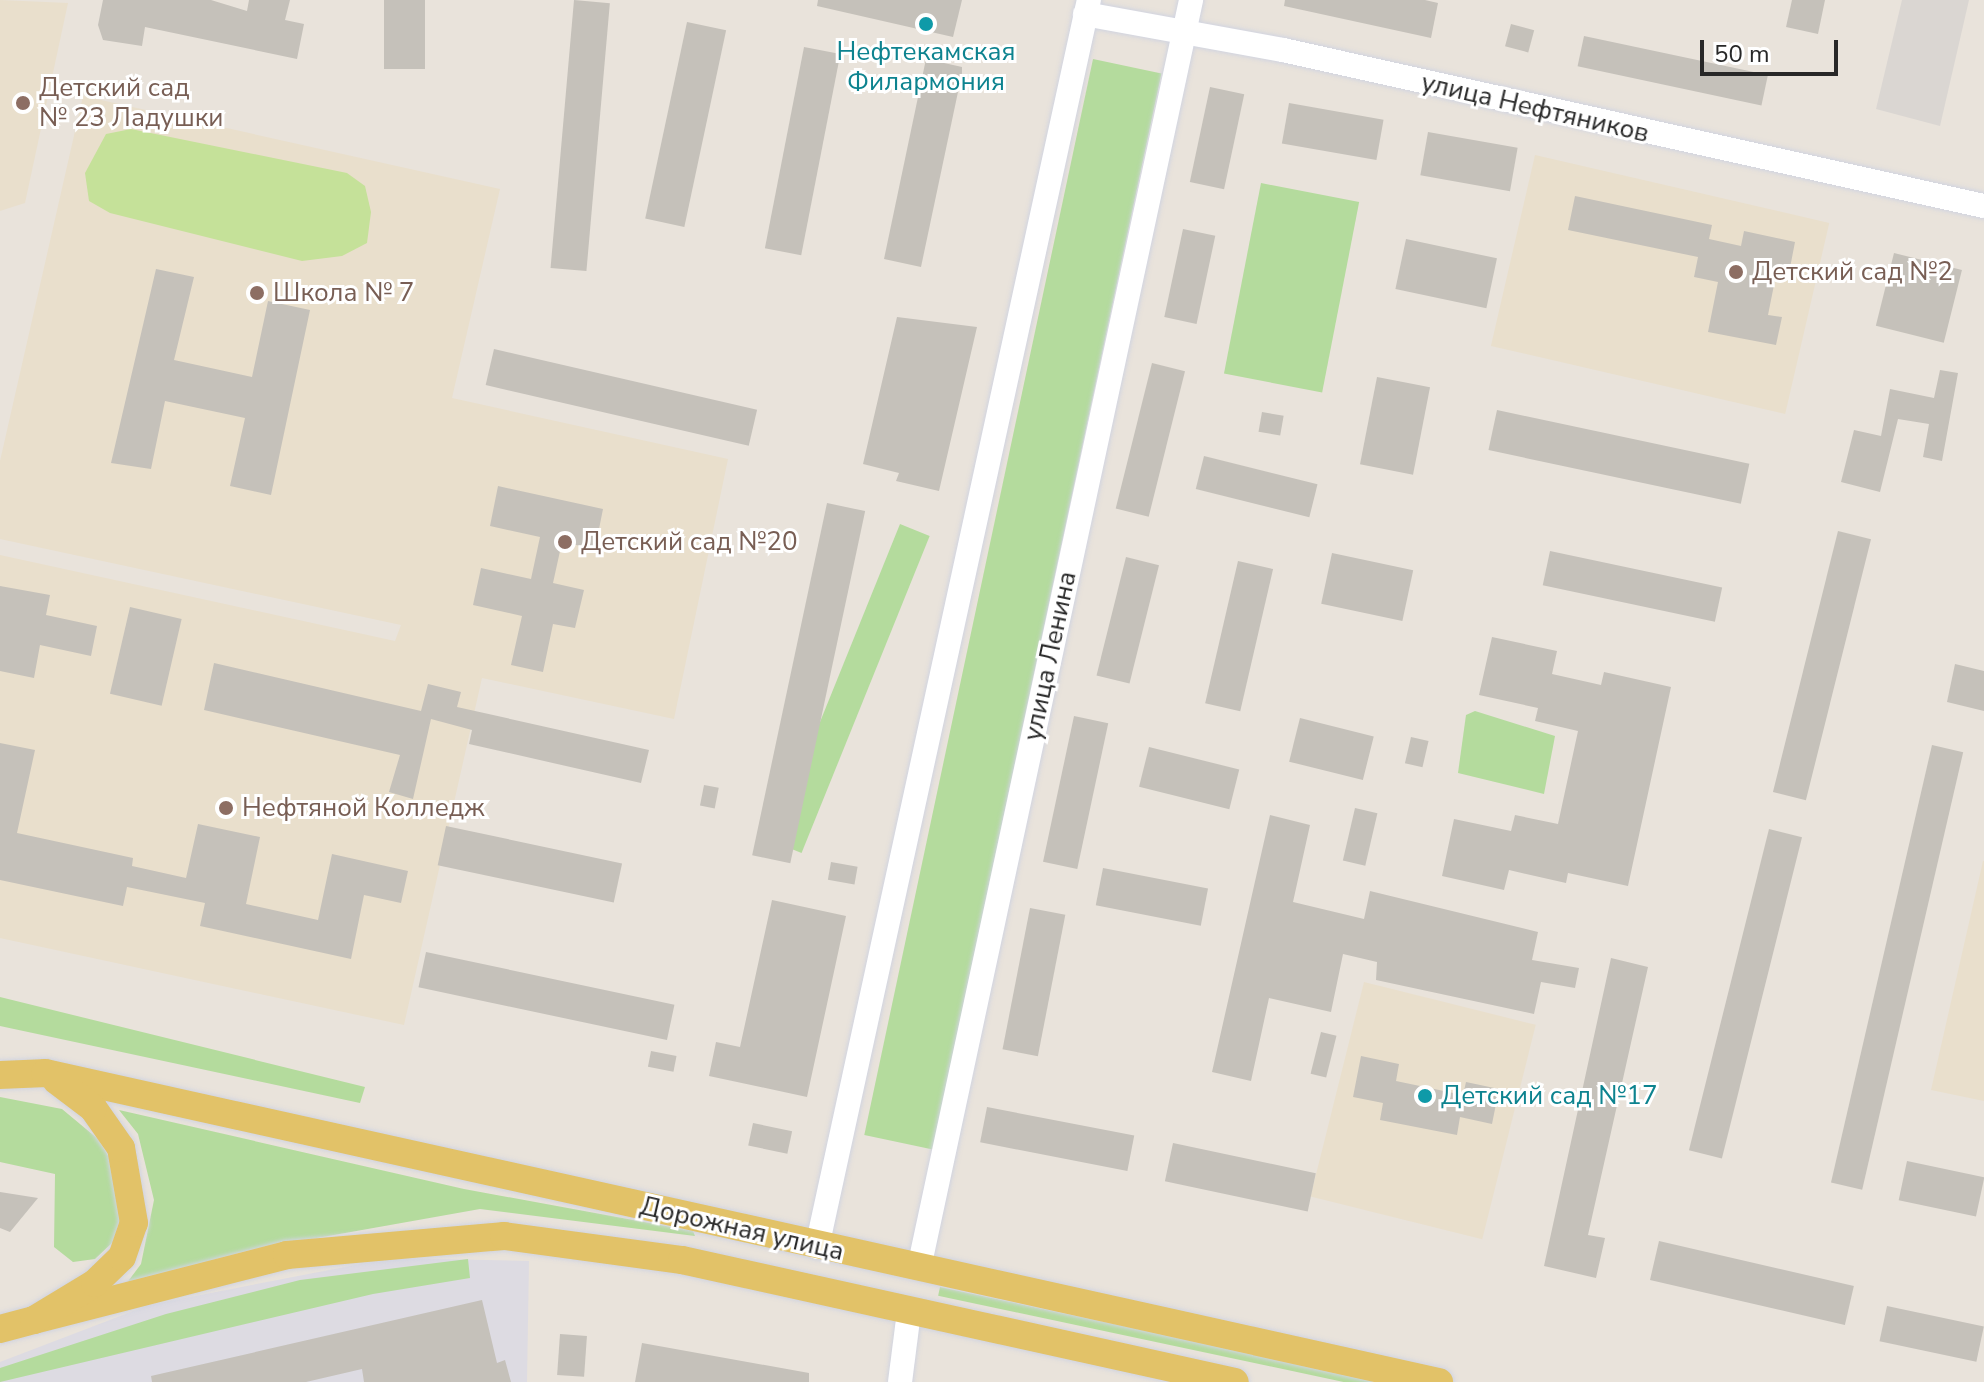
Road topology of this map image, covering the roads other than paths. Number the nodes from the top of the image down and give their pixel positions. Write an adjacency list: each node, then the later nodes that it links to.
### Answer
1 (1191, 0): 3 (main road, улица Ленина)
2 (1087, 7): 3 (main road, улица Нефтяников); 9 (main road)
3 (1184, 30): 4 (main road, улица Нефтяников); 11 (main road, улица Ленина)
4 (1984, 206)
5 (0, 1063): 6 (main road, Дорожная улица)
6 (37, 1072): 7 (main road); 8 (main road, Дорожная улица); 14 (main road)
7 (0, 1075)
8 (701, 1221): 9 (main road, Дорожная улица); 10 (main road)
9 (817, 1247): 11 (main road, Дорожная улица); 12 (main road)
10 (682, 1260): 12 (main road, Дорожная улица); 14 (main road, Дорожная улица)
11 (919, 1268): 13 (main road, улица Ленина); 17 (main road, Дорожная улица)
12 (808, 1288): 13 (main road, Дорожная улица)
13 (909, 1312): 15 (main road); 16 (main road, Дорожная улица)
14 (13, 1327)
15 (900, 1382)
16 (1235, 1382)
17 (1439, 1382)

